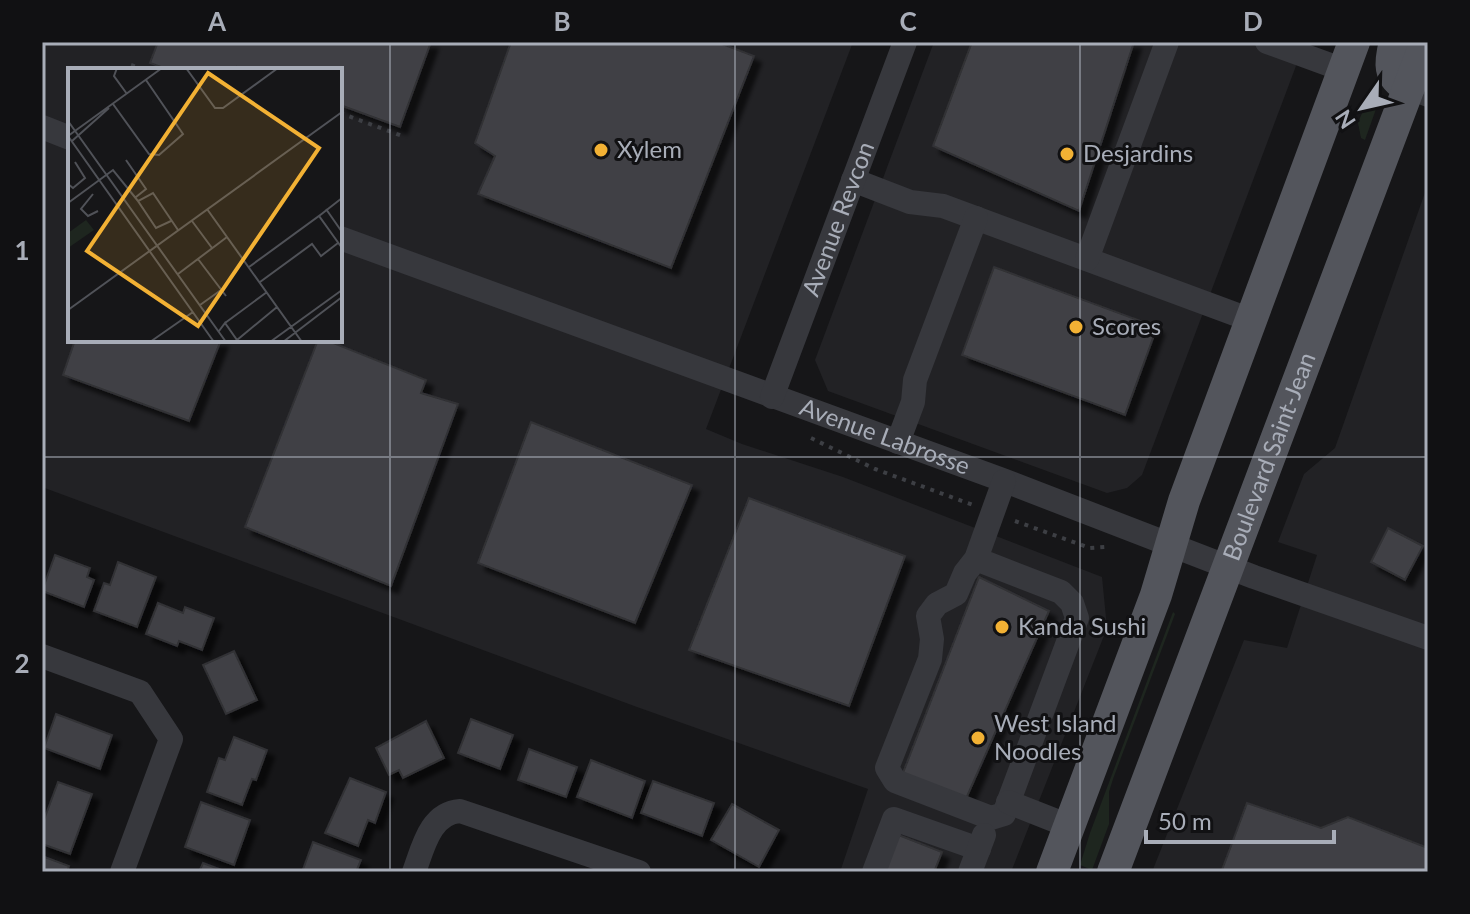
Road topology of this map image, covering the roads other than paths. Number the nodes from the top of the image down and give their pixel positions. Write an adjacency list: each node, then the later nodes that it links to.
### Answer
1 (905, 42): 10 (street, Avenue Revcon)
2 (1167, 42): 13 (street)
3 (1267, 42): 6 (street)
4 (1395, 42): 7 (main road)
5 (1426, 42): 7 (main road, Boulevard Saint-Jean)
6 (1349, 56): 14 (main road)
7 (1418, 91): 20 (main road, Boulevard Saint-Jean)
8 (42, 127): 9 (street)
9 (68, 137)
10 (853, 180): 11 (street); 15 (street, Avenue Revcon)
11 (976, 218): 13 (street); 16 (street)
12 (342, 239): 15 (street, Avenue Labrosse)
13 (1087, 259): 14 (street)
14 (1251, 320): 18 (main road)
15 (772, 397): 16 (street, Avenue Labrosse)
16 (898, 442): 17 (street, Avenue Labrosse)
17 (1004, 481): 18 (street, Avenue Labrosse); 19 (street)
18 (1171, 546): 20 (street, Avenue Labrosse); 24 (main road)
19 (976, 559): 23 (street); 23 (street)
20 (1228, 567): 21 (street, Avenue Labrosse); 31 (main road, Boulevard Saint-Jean)
21 (1428, 638)
22 (42, 656): 26 (street)
23 (999, 810): 24 (street); 25 (street)
24 (1069, 826): 30 (main road)
25 (975, 861): 29 (street)
26 (122, 872)
27 (414, 872): 28 (street)
28 (639, 872)
29 (874, 872)
30 (1052, 872)
31 (1113, 872)

